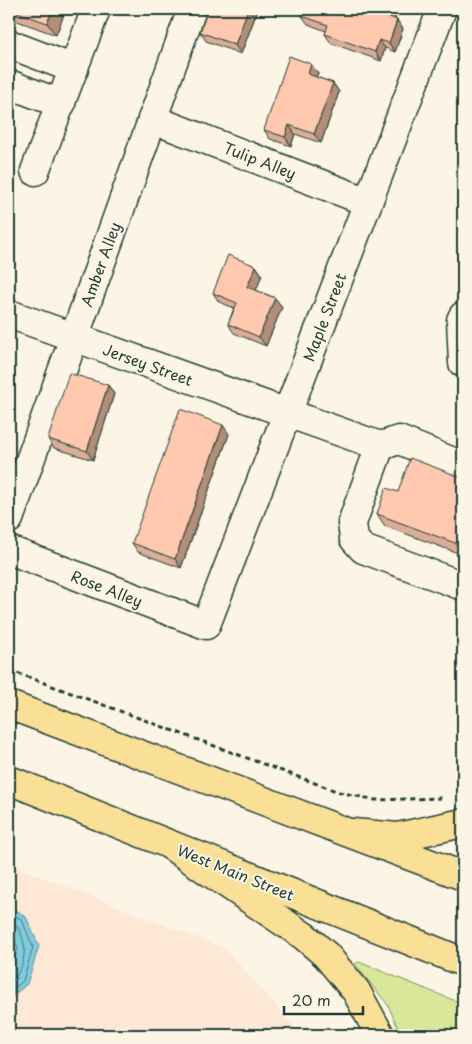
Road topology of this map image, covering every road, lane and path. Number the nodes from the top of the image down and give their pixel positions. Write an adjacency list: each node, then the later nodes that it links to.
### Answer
1 (96, 9): 5 (street)
2 (192, 9): 8 (street, Amber Alley)
3 (442, 9): 10 (street, Maple Street)
4 (9, 44): 5 (street)
5 (74, 69): 7 (street)
6 (9, 84): 7 (street)
7 (61, 104): 9 (street)
8 (152, 119): 10 (street, Tulip Alley); 13 (street, Amber Alley)
9 (35, 171)
10 (368, 202): 15 (street, Maple Street)
11 (9, 314): 13 (street, Jersey Street)
12 (463, 316): 14 (street)
13 (73, 338): 15 (street, Jersey Street); 18 (street, Amber Alley)
14 (463, 363)
15 (287, 414): 16 (street, Jersey Street); 21 (street, Maple Street)
16 (380, 446): 17 (street); 20 (street)
17 (463, 466)
18 (9, 519)
19 (9, 550): 21 (street, Rose Alley)
20 (463, 586)
21 (206, 625)
22 (9, 670): 25 (path)
23 (9, 705): 26 (main road)
24 (9, 780): 27 (main road, West Main Street)
25 (457, 813): 26 (main road)
26 (353, 833): 28 (main road)
27 (171, 846): 29 (main road, West Main Street); 30 (main road)
28 (462, 875)
29 (463, 962)
30 (380, 1035)

